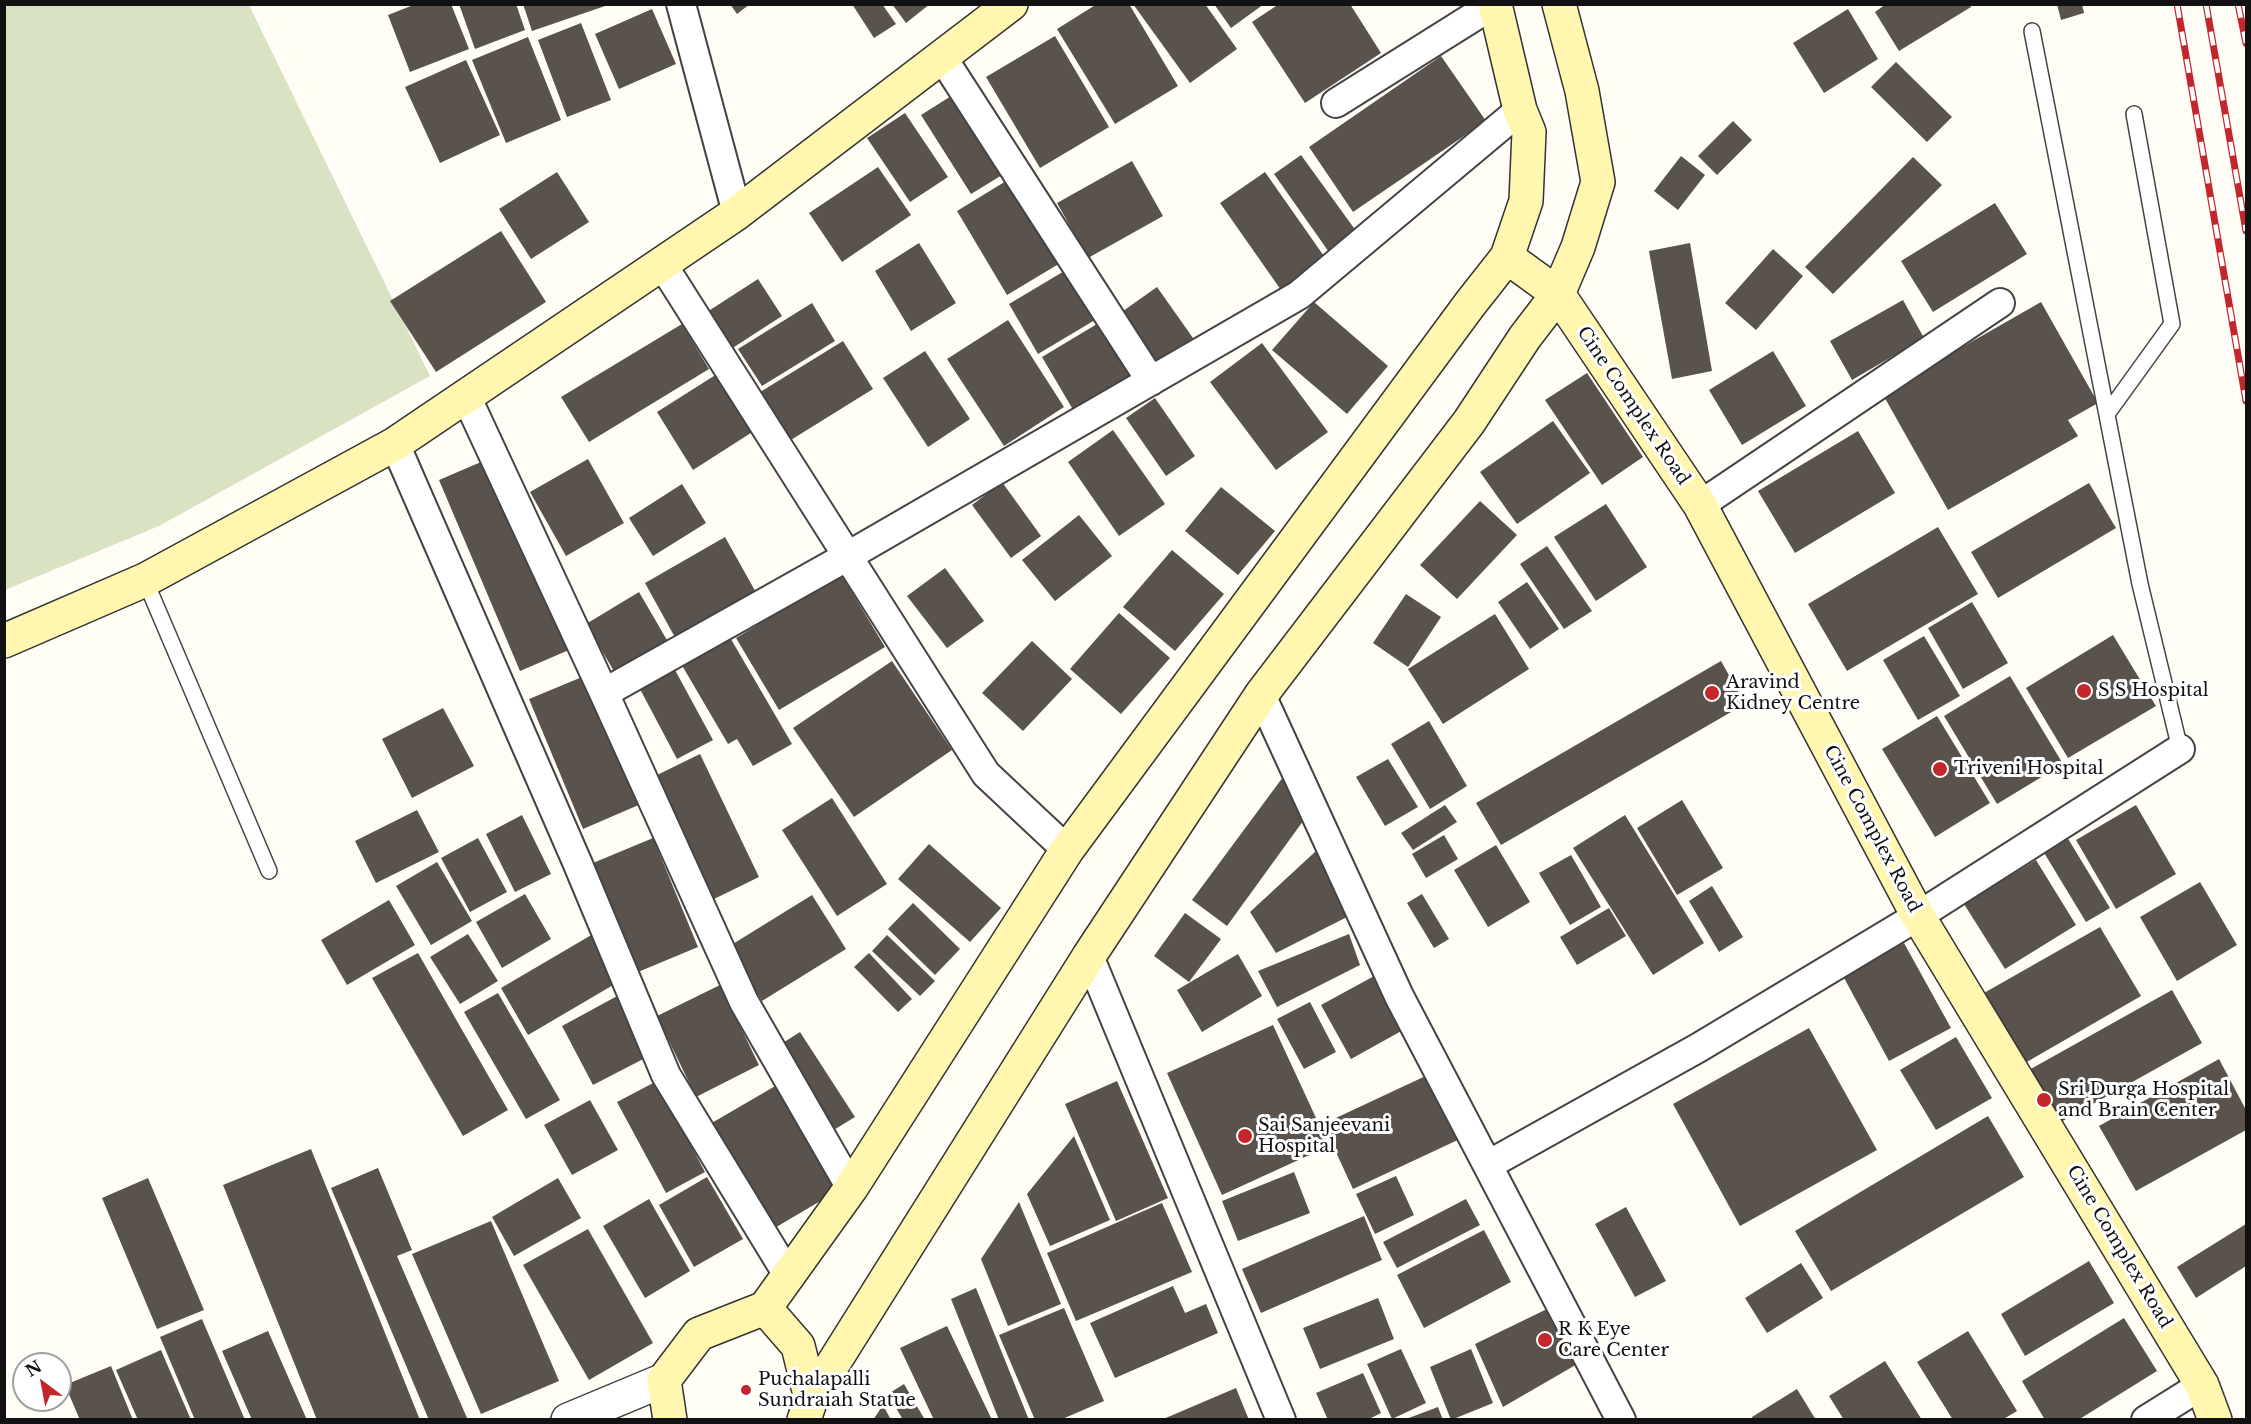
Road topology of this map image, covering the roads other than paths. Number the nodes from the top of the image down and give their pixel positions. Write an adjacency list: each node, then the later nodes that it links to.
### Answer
1 (681, 4): 10 (street)
2 (1011, 4): 6 (main road)
3 (1495, 4): 7 (street); 8 (main road)
4 (1559, 4): 13 (main road)
5 (2032, 31): 17 (lane)
6 (942, 57): 10 (main road); 15 (street)
7 (1336, 104)
8 (1520, 110): 11 (main road); 15 (street)
9 (2134, 114): 17 (lane)
10 (737, 213): 12 (main road)
11 (1507, 257): 13 (main road, Cine Complex Road); 26 (main road)
12 (662, 264): 16 (main road); 20 (street)
13 (1558, 294): 19 (main road, Cine Complex Road); 24 (main road)
14 (2000, 303): 19 (street)
15 (1151, 381): 20 (street)
16 (466, 396): 18 (main road); 23 (street)
17 (2107, 414): 25 (lane)
18 (395, 444): 21 (main road); 32 (street)
19 (1700, 505): 28 (main road, Cine Complex Road)
20 (848, 556): 23 (street); 26 (street)
21 (145, 580): 22 (main road); 27 (lane)
22 (4, 641)
23 (604, 693): 31 (street)
24 (1261, 695): 29 (main road); 30 (street)
25 (2180, 749): 28 (street)
26 (1067, 850): 31 (main road)
27 (269, 871)
28 (1918, 916): 30 (street); 35 (main road, Cine Complex Road)
29 (1089, 956): 36 (main road); 39 (street)
30 (1488, 1165): 40 (street)
31 (852, 1188): 32 (main road)
32 (788, 1275): 33 (main road)
33 (765, 1308): 34 (main road); 36 (main road)
34 (664, 1380): 37 (street); 38 (main road)
35 (2202, 1385): 41 (street); 42 (main road, Cine Complex Road)
36 (808, 1409)
37 (568, 1419)
38 (670, 1419)
39 (1281, 1419)
40 (1621, 1419)
41 (2146, 1419)
42 (2215, 1419)

